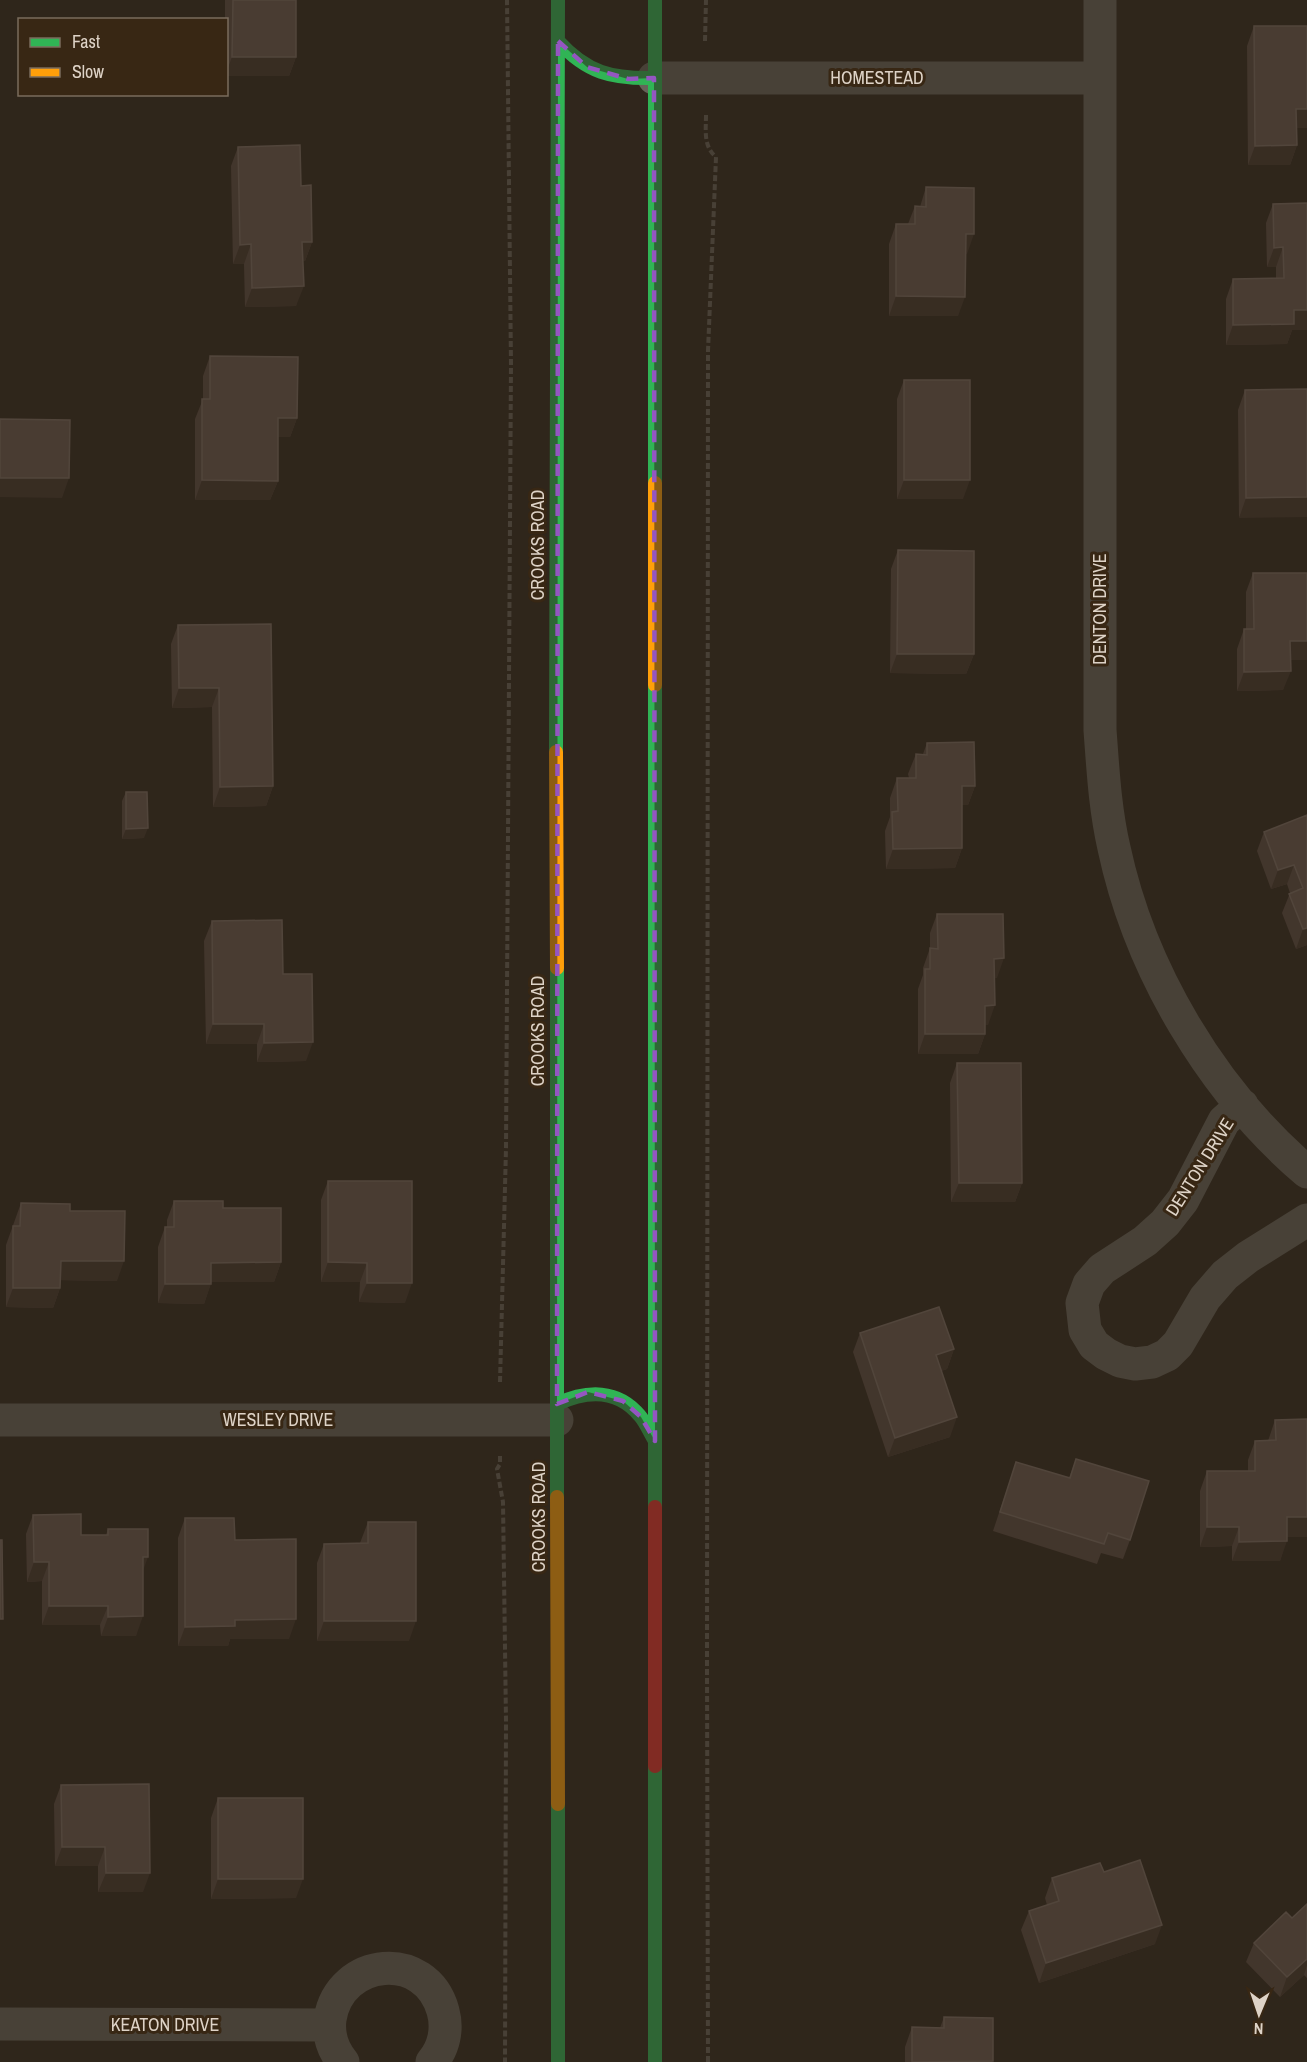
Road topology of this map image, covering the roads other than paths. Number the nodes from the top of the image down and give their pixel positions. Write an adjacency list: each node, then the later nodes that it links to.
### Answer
1 (558, 0): 4 (main road, CROOKS ROAD)
2 (655, 0): 5 (main road)
3 (1100, 0): 6 (street, DENTON DRIVE)
4 (558, 41): 5 (main road); 10 (main road, CROOKS ROAD)
5 (654, 78): 6 (street, HOMESTEAD); 12 (main road)
6 (1099, 78): 7 (street, DENTON DRIVE)
7 (1242, 1106): 8 (street, DENTON DRIVE); 9 (street, DENTON DRIVE)
8 (1307, 1172)
9 (1307, 1220)
10 (557, 1412): 11 (street, WESLEY DRIVE); 12 (main road); 17 (main road, CROOKS ROAD)
11 (0, 1420)
12 (655, 1441): 18 (main road)
13 (0, 2024): 14 (street, KEATON DRIVE)
14 (329, 2025): 15 (street); 16 (street)
15 (343, 2062)
16 (432, 2062)
17 (558, 2062)
18 (656, 2062)

